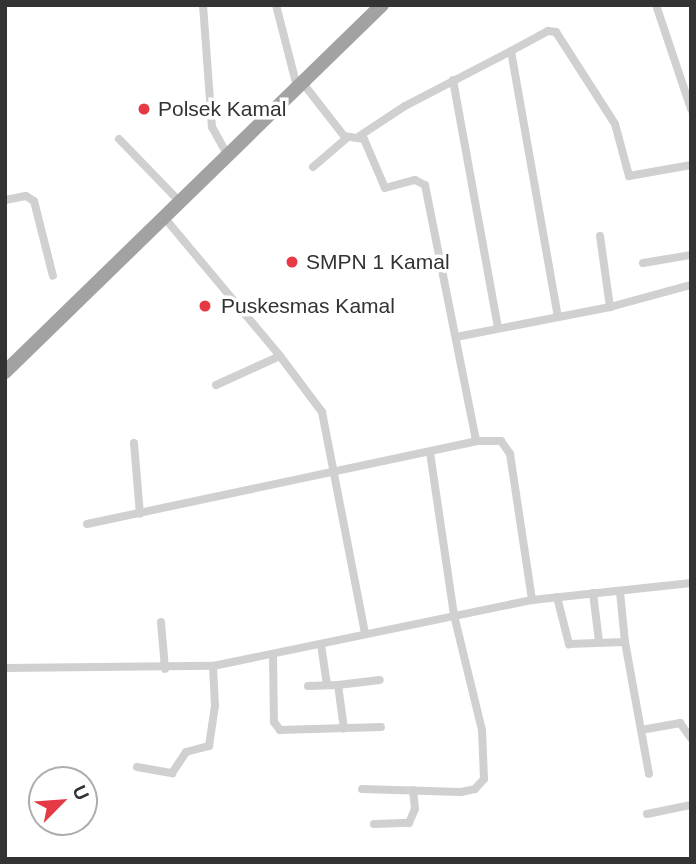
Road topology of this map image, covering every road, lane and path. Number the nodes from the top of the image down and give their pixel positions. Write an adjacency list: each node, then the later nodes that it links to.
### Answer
1 (202, 5): 13 (street)
2 (275, 5): 7 (street)
3 (382, 5): 7 (highway)
4 (656, 5): 8 (street)
5 (511, 51): 6 (street); 14 (street); 25 (street)
6 (453, 80): 11 (street); 26 (street)
7 (300, 85): 10 (street); 13 (highway)
8 (688, 92): 9 (street)
9 (691, 109)
10 (348, 137): 11 (street); 15 (street)
11 (358, 137): 27 (street)
12 (119, 139): 17 (street)
13 (228, 156): 17 (highway)
14 (691, 165)
15 (313, 167)
16 (6, 198): 22 (street)
17 (179, 201): 18 (highway)
18 (163, 216): 28 (street); 29 (highway)
19 (600, 236): 24 (street)
20 (691, 255): 21 (street)
21 (643, 263)
22 (53, 276)
23 (691, 285): 24 (street)
24 (610, 307): 25 (street)
25 (558, 317): 26 (street)
26 (498, 328): 27 (street)
27 (456, 337): 31 (street)
28 (280, 356): 30 (street); 34 (street)
29 (5, 372)
30 (216, 385)
31 (476, 441): 33 (street); 41 (street)
32 (134, 443): 35 (street)
33 (430, 452): 34 (street); 42 (street)
34 (336, 473): 35 (street); 44 (street)
35 (140, 514): 36 (street)
36 (88, 524)
37 (691, 583): 38 (street)
38 (620, 592): 39 (street); 46 (street)
39 (593, 593): 40 (street); 45 (street)
40 (557, 597): 41 (street); 45 (street)
41 (532, 600): 42 (street)
42 (454, 615): 44 (street); 63 (street)
43 (161, 622): 51 (street)
44 (365, 633): 47 (street)
45 (599, 641): 46 (street)
46 (625, 642): 58 (street)
47 (321, 643): 48 (street); 53 (street)
48 (273, 654): 49 (street); 57 (street)
49 (213, 666): 51 (street); 60 (street)
50 (5, 668): 51 (street)
51 (166, 669)
52 (380, 680): 54 (street)
53 (327, 685): 54 (street); 55 (street)
54 (338, 685): 57 (street)
55 (308, 686)
56 (381, 727): 57 (street)
57 (344, 729)
58 (640, 730): 59 (street); 61 (street)
59 (691, 738)
60 (137, 767)
61 (649, 774)
62 (362, 789): 63 (street)
63 (413, 790): 66 (street)
64 (691, 806): 65 (street)
65 (647, 814)
66 (374, 824)

